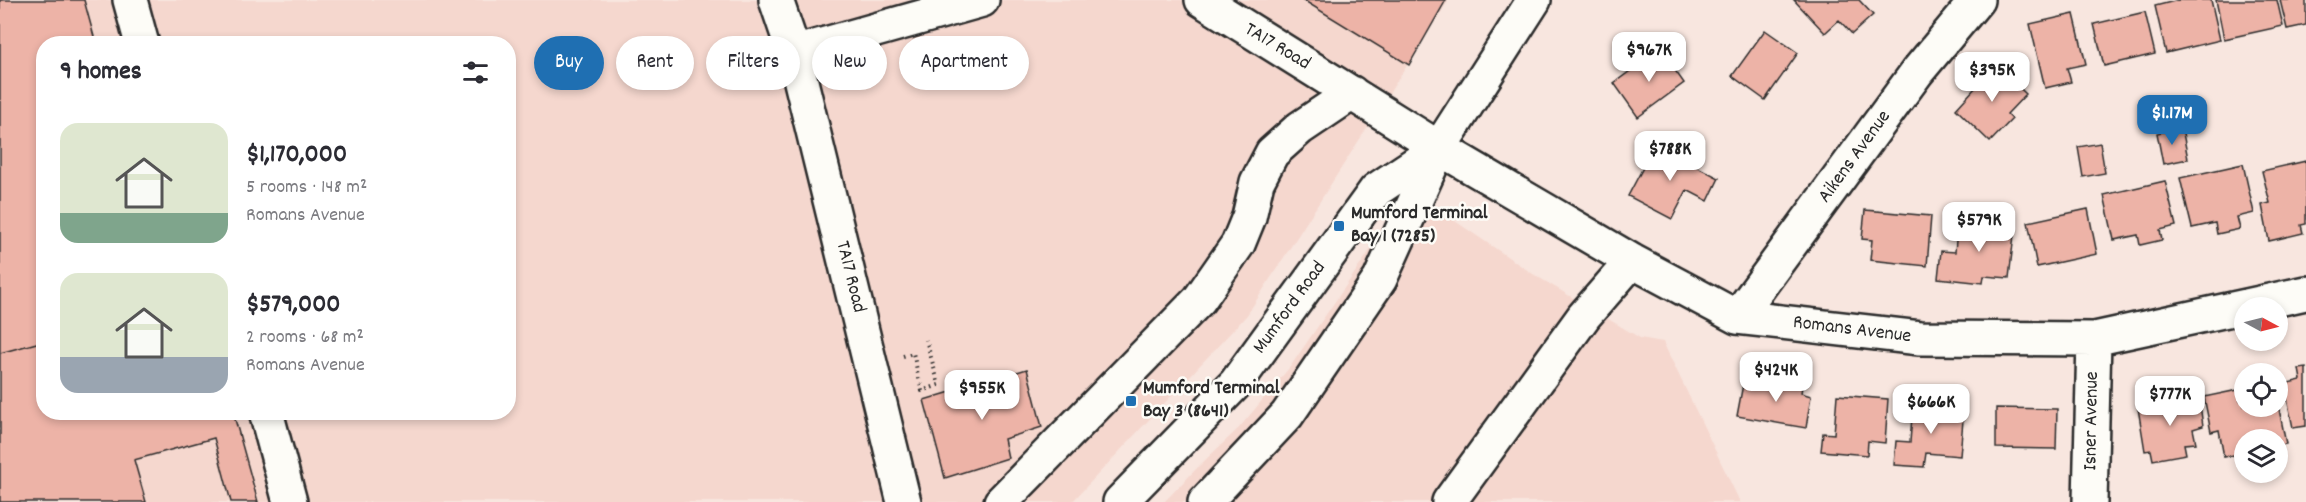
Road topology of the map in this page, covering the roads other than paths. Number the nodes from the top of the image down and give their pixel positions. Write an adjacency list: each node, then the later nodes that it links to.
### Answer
1 (130, 0): 8 (street)
2 (776, 0): 9 (street, TA17 Road)
3 (982, 0): 7 (street)
4 (1202, 0): 12 (street, TA17 Road)
5 (1534, 0): 13 (street, Mumford Road)
6 (1977, 0): 16 (street, Aikens Avenue)
7 (911, 9): 10 (street)
8 (140, 36)
9 (788, 36)
10 (800, 51)
11 (800, 77): 20 (street, TA17 Road)
12 (1352, 93): 13 (street, TA17 Road); 21 (street)
13 (1438, 148): 14 (street, Romans Avenue); 22 (street, Mumford Road); 23 (street, Mumford Road)
14 (1632, 261): 16 (street, Romans Avenue); 24 (street)
15 (2306, 293): 17 (street, Romans Avenue)
16 (1737, 316): 17 (street, Romans Avenue)
17 (2094, 339): 25 (street, Isner Avenue)
18 (268, 420): 19 (street)
19 (290, 502)
20 (904, 502)
21 (1001, 502)
22 (1120, 502)
23 (1205, 502)
24 (1449, 502)
25 (2090, 502)

